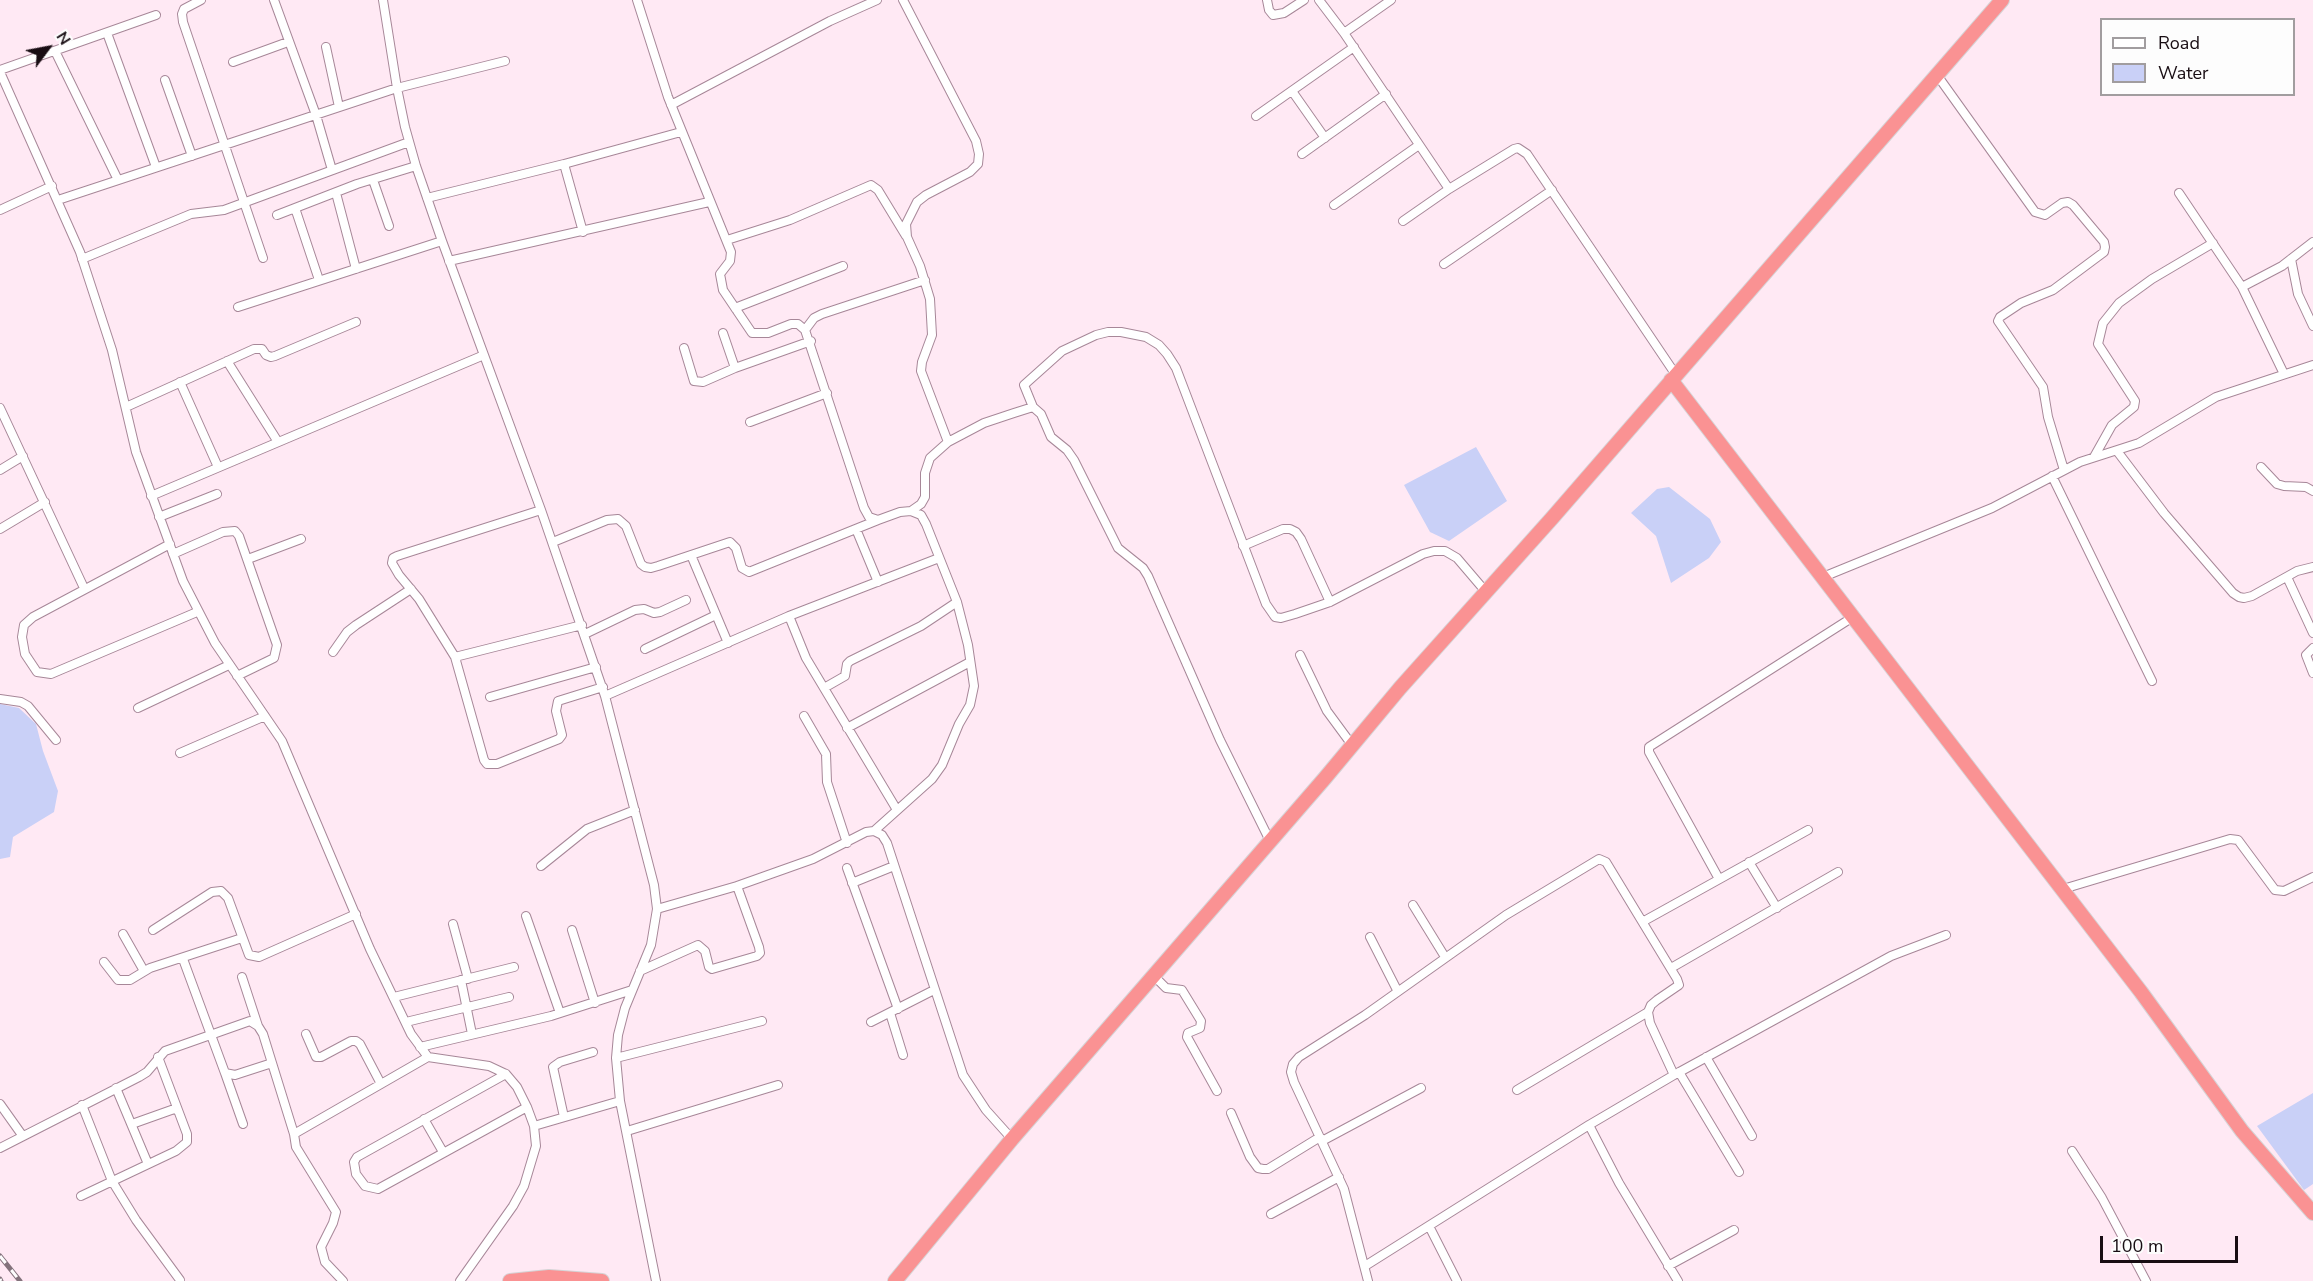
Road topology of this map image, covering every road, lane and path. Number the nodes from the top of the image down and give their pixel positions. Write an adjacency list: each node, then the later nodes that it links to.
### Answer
1 (201, 0): 34 (street)
2 (274, 0): 15 (street)
3 (383, 0): 24 (street)
4 (637, 0): 27 (street)
5 (877, 0): 27 (street)
6 (903, 0): 60 (street)
7 (1267, 0): 8 (street)
8 (1304, 0)
9 (1319, 0): 14 (street)
10 (1391, 0): 14 (street)
11 (2002, 0): 22 (highway)
12 (156, 15): 13 (street)
13 (107, 33): 18 (street); 40 (street)
14 (1344, 33): 17 (street)
15 (288, 42): 20 (street); 29 (street)
16 (326, 47): 28 (street)
17 (1354, 47): 25 (street); 26 (street)
18 (56, 51): 21 (street); 42 (street)
19 (505, 61): 24 (street)
20 (233, 62)
21 (0, 71): 44 (street)
22 (1937, 75): 88 (highway); 103 (street)
23 (165, 80): 37 (street)
24 (397, 88): 28 (street); 33 (street)
25 (1292, 91): 30 (street); 32 (street)
26 (1386, 94): 32 (street); 35 (street)
27 (671, 105): 31 (street)
28 (339, 107): 29 (street)
29 (315, 115): 34 (street); 41 (street)
30 (1256, 116)
31 (681, 132): 38 (street); 52 (street)
32 (1325, 138): 36 (street)
33 (409, 142): 39 (street); 41 (street)
34 (225, 145): 37 (street); 51 (street)
35 (1419, 146): 45 (street); 53 (street)
36 (1302, 154)
37 (192, 156): 40 (street)
38 (564, 164): 49 (street); 59 (street)
39 (416, 166): 43 (street); 49 (street)
40 (156, 167): 42 (street)
41 (332, 170): 51 (street)
42 (118, 180): 50 (street)
43 (373, 180): 47 (street); 58 (street)
44 (52, 186): 50 (street); 55 (street)
45 (1449, 189): 46 (street); 57 (street)
46 (1551, 190): 69 (street); 88 (street)
47 (336, 192): 54 (street); 71 (street)
48 (2179, 193): 64 (street)
49 (427, 198): 62 (street)
50 (58, 200): 67 (street)
51 (244, 202): 65 (street); 67 (street)
52 (709, 202): 59 (street); 61 (street)
53 (1334, 205)
54 (295, 207): 56 (street); 72 (street)
55 (0, 210)
56 (277, 214)
57 (1402, 221)
58 (389, 226)
59 (583, 232): 68 (street)
60 (907, 237): 61 (street); 73 (street)
61 (727, 240): 76 (street)
62 (442, 241): 68 (street); 71 (street)
63 (2313, 242): 66 (street)
64 (2213, 243): 74 (street); 99 (street)
65 (263, 258)
66 (2291, 258): 74 (street); 78 (street)
67 (82, 259): 91 (street)
68 (449, 261): 83 (street)
69 (1444, 264)
70 (843, 266): 76 (street)
71 (356, 268): 72 (street)
72 (319, 280): 75 (street)
73 (925, 280): 79 (street); 96 (street)
74 (2242, 287): 87 (street)
75 (238, 307)
76 (735, 308): 79 (street)
77 (356, 322): 84 (street)
78 (2313, 326)
79 (805, 330): 81 (street)
80 (723, 333): 86 (street)
81 (811, 341): 86 (street); 90 (street)
82 (684, 348): 86 (street)
83 (484, 355): 95 (street); 109 (street)
84 (227, 361): 89 (street); 95 (street)
85 (2313, 365): 87 (street)
86 (735, 368)
87 (2284, 374): 97 (street)
88 (1673, 378): 124 (highway); 129 (highway)
89 (180, 382): 91 (street); 100 (street)
90 (827, 393): 94 (street); 112 (street)
91 (126, 407): 107 (street)
92 (1033, 407): 96 (street); 118 (street); 167 (street)
93 (0, 408): 98 (street)
94 (750, 422)
95 (278, 442): 100 (street)
96 (948, 442): 110 (street)
97 (2117, 451): 99 (street); 125 (street)
98 (23, 456): 102 (street); 108 (street)
99 (2094, 457): 103 (street)
100 (218, 466): 107 (street)
101 (2261, 467): 105 (street)
102 (0, 470)
103 (2064, 470): 104 (street)
104 (2052, 477): 124 (street); 150 (street)
105 (2313, 491)
106 (217, 494): 111 (street)
107 (151, 496): 111 (street)
108 (45, 502): 113 (street); 127 (street)
109 (542, 510): 116 (street); 128 (street)
110 (911, 511): 112 (street); 121 (street)
111 (159, 517): 117 (street)
112 (878, 520): 114 (street)
113 (0, 529)
114 (856, 529): 120 (street); 126 (street)
115 (301, 539): 122 (street)
116 (553, 542): 120 (street); 137 (street)
117 (170, 544): 119 (street); 127 (street)
118 (1244, 546): 132 (street); 132 (street)
119 (173, 554): 122 (street); 133 (street)
120 (691, 555): 134 (street)
121 (939, 558): 126 (street); 131 (street)
122 (248, 559): 149 (street)
123 (2313, 567): 125 (street)
124 (1823, 577): 136 (highway)
125 (2287, 577): 138 (street)
126 (878, 582): 135 (street)
127 (84, 588): 133 (street)
128 (411, 589): 142 (street); 144 (street)
129 (1486, 592): 132 (street); 161 (highway)
130 (686, 600): 137 (street)
131 (957, 602): 145 (street); 152 (street)
132 (1330, 602)
133 (197, 612): 146 (street)
134 (716, 615): 139 (street); 140 (street)
135 (789, 616): 139 (street); 152 (street)
136 (1853, 617): 175 (street); 178 (highway)
137 (584, 630): 144 (street); 147 (street)
138 (2313, 633)
139 (728, 643): 153 (street)
140 (645, 648)
141 (2313, 648): 148 (street)
142 (333, 652)
143 (1300, 655): 161 (street)
144 (455, 657): 151 (street)
145 (970, 662): 159 (street); 164 (street)
146 (229, 665): 149 (street); 156 (street)
147 (596, 667): 151 (street); 154 (street)
148 (2313, 673)
149 (237, 676): 157 (street)
150 (2152, 681)
151 (603, 687): 153 (street)
152 (824, 688): 159 (street)
153 (606, 696): 163 (street)
154 (490, 697)
155 (0, 699): 160 (street)
156 (138, 708)
157 (265, 716): 162 (street); 182 (street)
158 (804, 716): 168 (street)
159 (847, 728): 164 (street)
160 (56, 740)
161 (1352, 745): 167 (highway)
162 (180, 753)
163 (635, 810): 170 (street); 181 (street)
164 (897, 810): 166 (street)
165 (1808, 830): 169 (street)
166 (874, 831): 168 (street); 171 (street)
167 (1270, 841): 199 (highway)
168 (847, 843): 177 (street)
169 (1749, 862): 175 (street); 180 (street)
170 (541, 866)
171 (894, 866): 176 (street); 203 (street)
172 (847, 868): 176 (street)
173 (1838, 872): 180 (street)
174 (2313, 877): 178 (street)
175 (1719, 879): 184 (street)
176 (852, 883): 209 (street)
177 (737, 886): 181 (street); 198 (street)
178 (2063, 889): 262 (highway)
179 (1413, 905): 192 (street)
180 (1777, 908): 196 (street)
181 (657, 909): 198 (street)
182 (356, 914): 191 (street); 205 (street)
183 (526, 916): 211 (street)
184 (1644, 921): 192 (street); 196 (street)
185 (453, 924): 201 (street)
186 (153, 930): 191 (street)
187 (572, 930): 207 (street)
188 (123, 934): 197 (street)
189 (1946, 935): 224 (street)
190 (1370, 937): 204 (street)
191 (242, 938): 193 (street)
192 (1444, 957): 204 (street)
193 (183, 959): 197 (street); 216 (street)
194 (104, 962): 197 (street)
195 (514, 967): 201 (street)
196 (1671, 968): 210 (street)
197 (144, 971)
198 (640, 971): 202 (street)
199 (1153, 975): 234 (street); 252 (highway)
200 (242, 977): 215 (street)
201 (465, 980): 205 (street); 208 (street)
202 (632, 990): 207 (street); 225 (street)
203 (934, 990): 209 (street); 252 (street)
204 (1397, 990): 253 (street)
205 (394, 997): 213 (street)
206 (509, 997): 208 (street)
207 (595, 1003): 211 (street)
208 (467, 1007): 213 (street); 218 (street)
209 (894, 1011): 214 (street); 221 (street)
210 (1648, 1012): 229 (street); 235 (street)
211 (560, 1013): 218 (street)
212 (762, 1021): 225 (street)
213 (406, 1022): 219 (street)
214 (870, 1022)
215 (258, 1026): 216 (street); 226 (street)
216 (211, 1033): 222 (street); 227 (street)
217 (306, 1034): 230 (street)
218 (472, 1034): 219 (street)
219 (420, 1047): 223 (street)
220 (593, 1052): 242 (street)
221 (903, 1056)
222 (158, 1057): 232 (street); 240 (street)
223 (428, 1057): 228 (street); 230 (street)
224 (1706, 1057): 229 (street); 251 (street)
225 (616, 1058): 236 (street)
226 (272, 1063): 227 (street); 249 (street)
227 (225, 1073): 245 (street)
228 (506, 1074): 239 (street); 243 (street)
229 (1676, 1074): 246 (street); 258 (street)
230 (381, 1084): 249 (street)
231 (778, 1085): 248 (street)
232 (116, 1088): 238 (street); 244 (street)
233 (1421, 1088): 253 (street)
234 (1217, 1090)
235 (1517, 1090)
236 (620, 1101): 242 (street); 248 (street)
237 (0, 1104): 250 (street)
238 (82, 1105): 250 (street); 260 (street)
239 (527, 1107): 247 (street); 256 (street)
240 (177, 1108): 244 (street); 257 (street)
241 (1230, 1113): 253 (street)
242 (564, 1117): 247 (street)
243 (424, 1119): 256 (street); 256 (street)
244 (132, 1124): 257 (street)
245 (243, 1124)
246 (1589, 1125): 264 (street); 267 (street)
247 (534, 1126): 270 (street)
248 (627, 1131): 273 (street)
249 (294, 1134): 269 (street)
250 (22, 1135): 254 (street)
251 (1752, 1136)
252 (1012, 1139): 274 (highway)
253 (1321, 1139): 259 (street)
254 (0, 1148)
255 (2072, 1151): 278 (street)
256 (442, 1152)
257 (148, 1164): 260 (street)
258 (1739, 1172)
259 (1339, 1177): 263 (street); 266 (street)
260 (112, 1181): 261 (street); 268 (street)
261 (81, 1196)
262 (2313, 1213)
263 (1270, 1214)
264 (1429, 1226): 266 (street); 276 (street)
265 (1734, 1230): 267 (street)
266 (1365, 1266): 275 (street)
267 (1668, 1266): 277 (street)
268 (180, 1280)
269 (343, 1281)
270 (460, 1281)
271 (510, 1281): 272 (highway)
272 (600, 1281)
273 (656, 1281)
274 (895, 1281)
275 (1368, 1281)
276 (1457, 1281)
277 (1678, 1281)
278 (2146, 1281)

